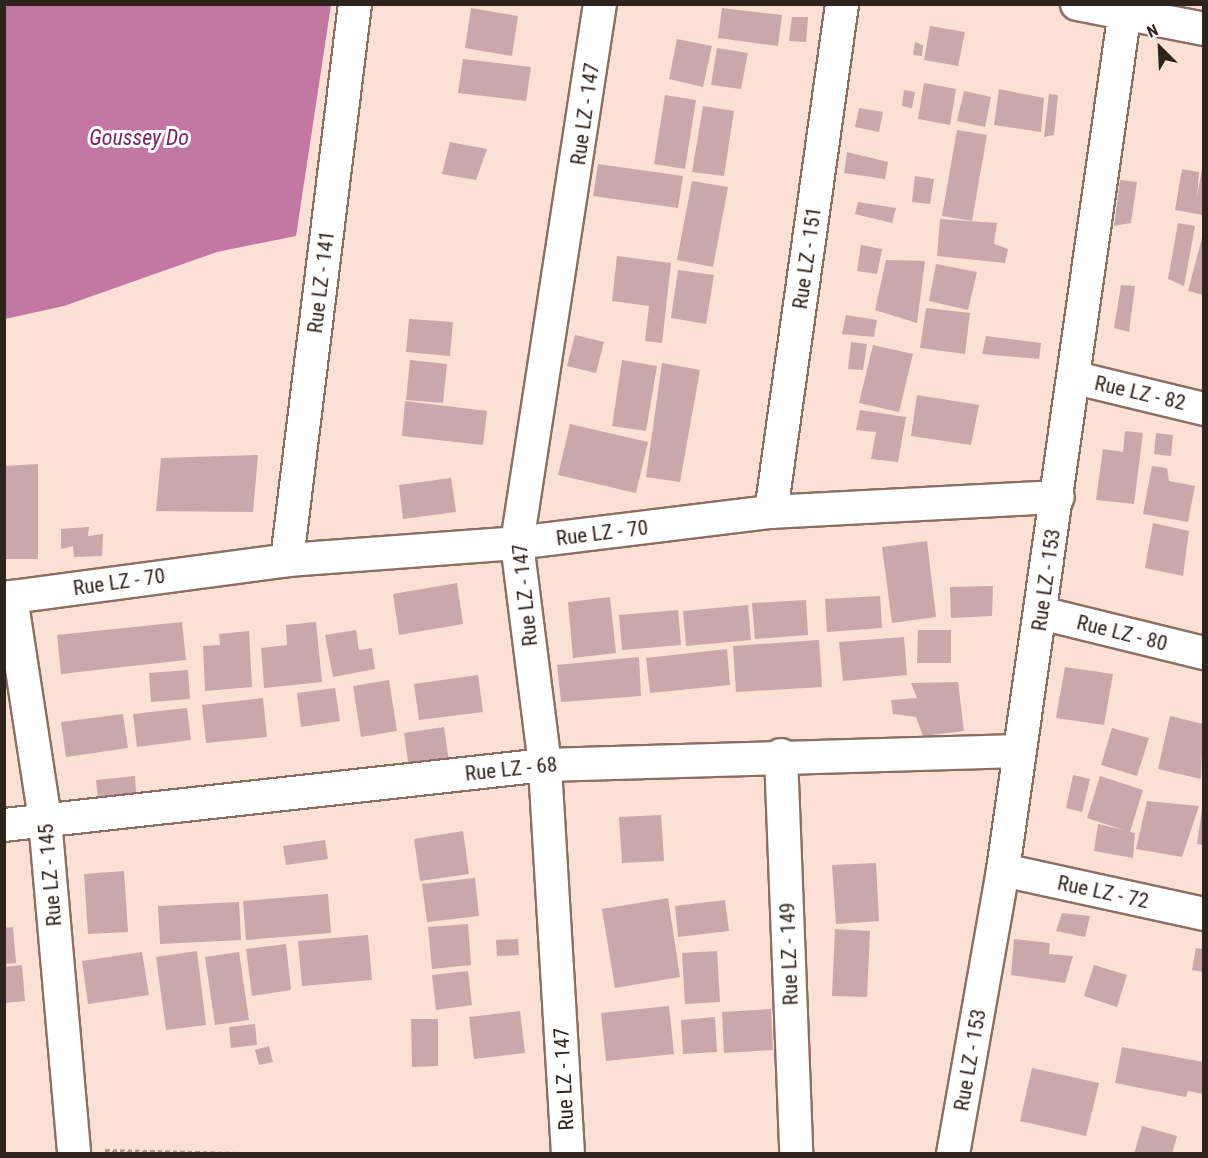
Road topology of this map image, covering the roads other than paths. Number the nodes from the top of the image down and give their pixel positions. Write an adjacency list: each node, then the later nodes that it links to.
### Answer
1 (355, 4): 12 (street, Rue LZ - 141)
2 (600, 4): 11 (street, Rue LZ - 147)
3 (842, 4): 10 (street, Rue LZ - 151)
4 (1077, 4): 5 (street)
5 (1125, 9): 6 (street); 7 (street, Rue LZ - 153)
6 (1203, 29)
7 (1076, 378): 8 (street, Rue LZ - 82); 9 (street, Rue LZ - 153)
8 (1203, 409)
9 (1058, 497): 10 (street, Rue LZ - 70); 14 (street, Rue LZ - 153)
10 (771, 512): 11 (street, Rue LZ - 70)
11 (517, 543): 12 (street, Rue LZ - 70); 18 (street, Rue LZ - 147)
12 (287, 560): 13 (street, Rue LZ - 70)
13 (8, 597): 19 (street, Rue LZ - 145)
14 (1041, 613): 15 (street, Rue LZ - 80); 16 (street, Rue LZ - 153)
15 (1203, 653)
16 (1020, 751): 17 (street, Rue LZ - 68); 21 (street, Rue LZ - 153)
17 (781, 755): 18 (street, Rue LZ - 68); 25 (street, Rue LZ - 149)
18 (545, 765): 19 (street, Rue LZ - 68); 24 (street, Rue LZ - 147)
19 (45, 820): 20 (street, Rue LZ - 68); 23 (street, Rue LZ - 145)
20 (4, 825)
21 (1003, 870): 22 (street, Rue LZ - 72); 26 (street, Rue LZ - 153)
22 (1203, 914)
23 (74, 1152)
24 (568, 1154)
25 (796, 1154)
26 (953, 1154)

